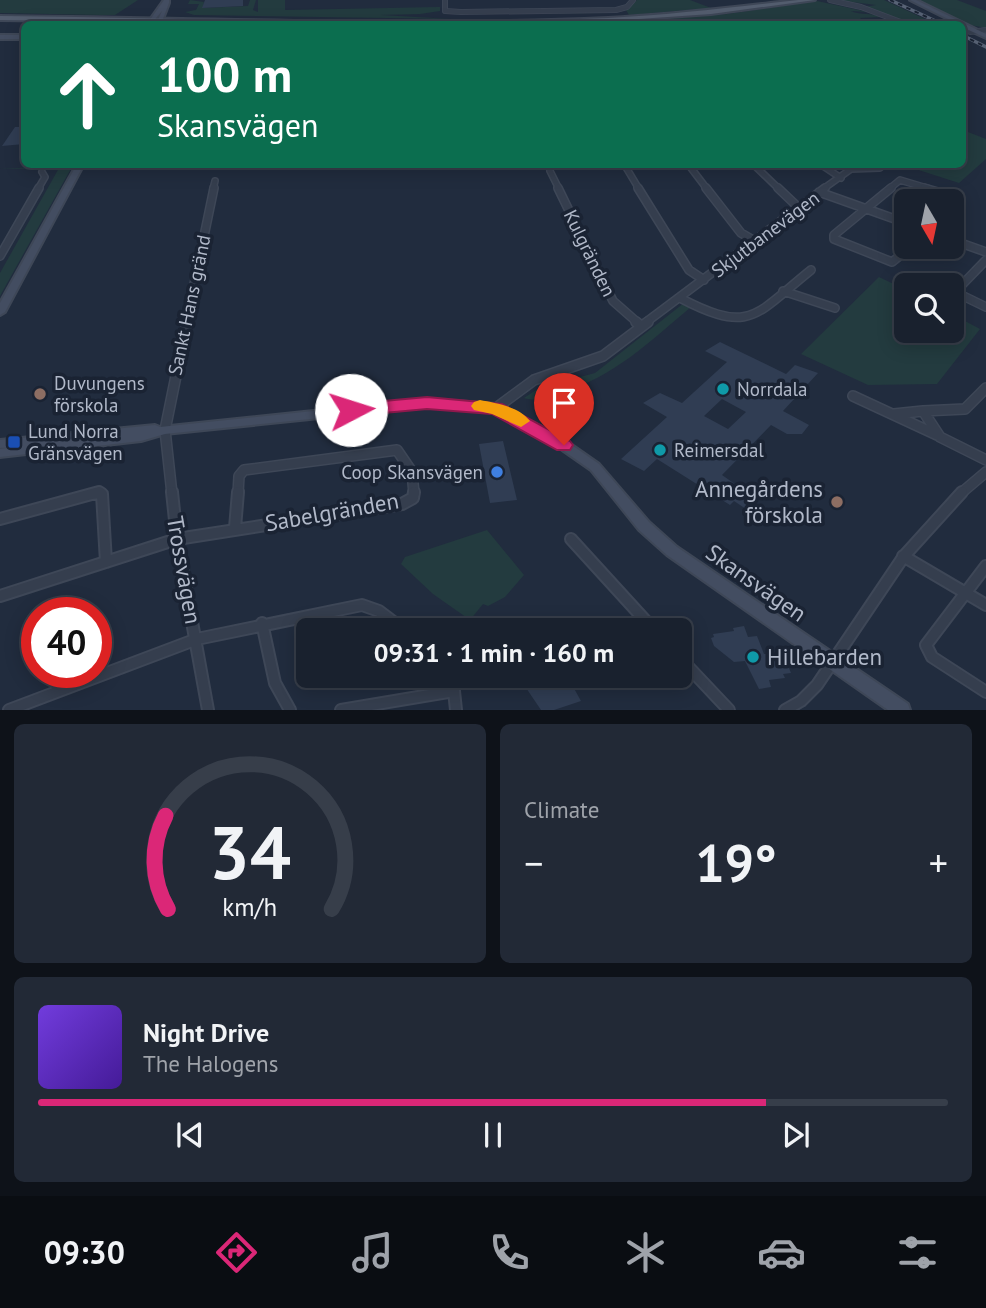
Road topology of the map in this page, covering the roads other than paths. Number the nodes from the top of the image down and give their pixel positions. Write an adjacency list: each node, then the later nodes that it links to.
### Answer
1 (167, 0): 10 (main road); 11 (main road)
2 (444, 0): 3 (street)
3 (633, 0)
4 (789, 0): 11 (main road)
5 (812, 0): 13 (main road)
6 (830, 0): 14 (street)
7 (904, 0): 15 (main road)
8 (912, 0): 16 (main road)
9 (0, 17): 10 (main road)
10 (151, 20): 11 (main road)
11 (161, 20): 12 (main road)
12 (291, 21)
13 (587, 21)
14 (898, 21)
15 (948, 21)
16 (956, 21)
17 (966, 26): 19 (main road)
18 (966, 30): 20 (main road)
19 (977, 31): 20 (street); 21 (main road)
20 (970, 32): 21 (main road)
21 (986, 35)
22 (0, 37): 23 (main road)
23 (21, 37)
24 (79, 168): 53 (main road)
25 (626, 168): 48 (street)
26 (691, 168): 39 (street)
27 (757, 168): 36 (street)
28 (826, 168): 32 (street)
29 (853, 168): 32 (street, Skjutbanevägen)
30 (550, 171): 54 (street, Kulgränden)
31 (42, 172): 42 (street)
32 (841, 178): 35 (street, Skjutbanevägen)
33 (215, 181): 60 (street, Sankt Hans gränd)
34 (929, 189): 37 (street)
35 (819, 192): 36 (street, Skjutbanevägen); 37 (street)
36 (799, 208): 39 (street, Skjutbanevägen)
37 (864, 208): 38 (street); 43 (street)
38 (894, 219)
39 (753, 240): 48 (street, Skjutbanevägen)
40 (964, 244): 41 (street)
41 (986, 252)
42 (0, 256)
43 (896, 259)
44 (986, 260): 45 (street)
45 (977, 268): 47 (street); 51 (street)
46 (811, 270): 49 (street)
47 (986, 274)
48 (704, 280): 50 (street, Skjutbanevägen)
49 (783, 291): 50 (street); 52 (street)
50 (680, 298): 54 (street, Skjutbanevägen)
51 (986, 307)
52 (835, 308)
53 (0, 312)
54 (640, 326): 57 (street, Skjutbanevägen)
55 (986, 388): 58 (street)
56 (853, 396): 59 (street)
57 (496, 408): 60 (main road); 80 (main road, Skansvägen)
58 (923, 411): 59 (street); 61 (street)
59 (894, 414): 61 (street)
60 (165, 430): 62 (main road); 63 (main road); 68 (street, Trossvägen)
61 (940, 437): 64 (street)
62 (0, 444)
63 (0, 453)
64 (986, 460)
65 (986, 472): 70 (street)
66 (0, 519): 71 (street)
67 (235, 528): 67 (street, Sabelgränden); 68 (street, Sabelgränden)
68 (177, 539): 71 (street, Sabelgränden); 79 (street, Trossvägen)
69 (571, 539): 77 (street)
70 (903, 556): 73 (street); 80 (street)
71 (106, 562): 74 (street, Sabelgränden)
72 (986, 566): 73 (street)
73 (967, 593): 75 (street); 84 (street)
74 (0, 596)
75 (986, 605)
76 (390, 618): 78 (street)
77 (643, 618)
78 (262, 624): 79 (street); 87 (street)
79 (197, 639): 85 (street); 86 (street, Trossvägen)
80 (835, 662): 91 (street); 92 (main road, Skansvägen)
81 (692, 671): 90 (street)
82 (453, 688): 83 (street)
83 (454, 691): 88 (street); 89 (street)
84 (986, 692)
85 (9, 709)
86 (208, 709)
87 (290, 709)
88 (341, 709)
89 (456, 709)
90 (729, 709)
91 (785, 709)
92 (902, 709)

